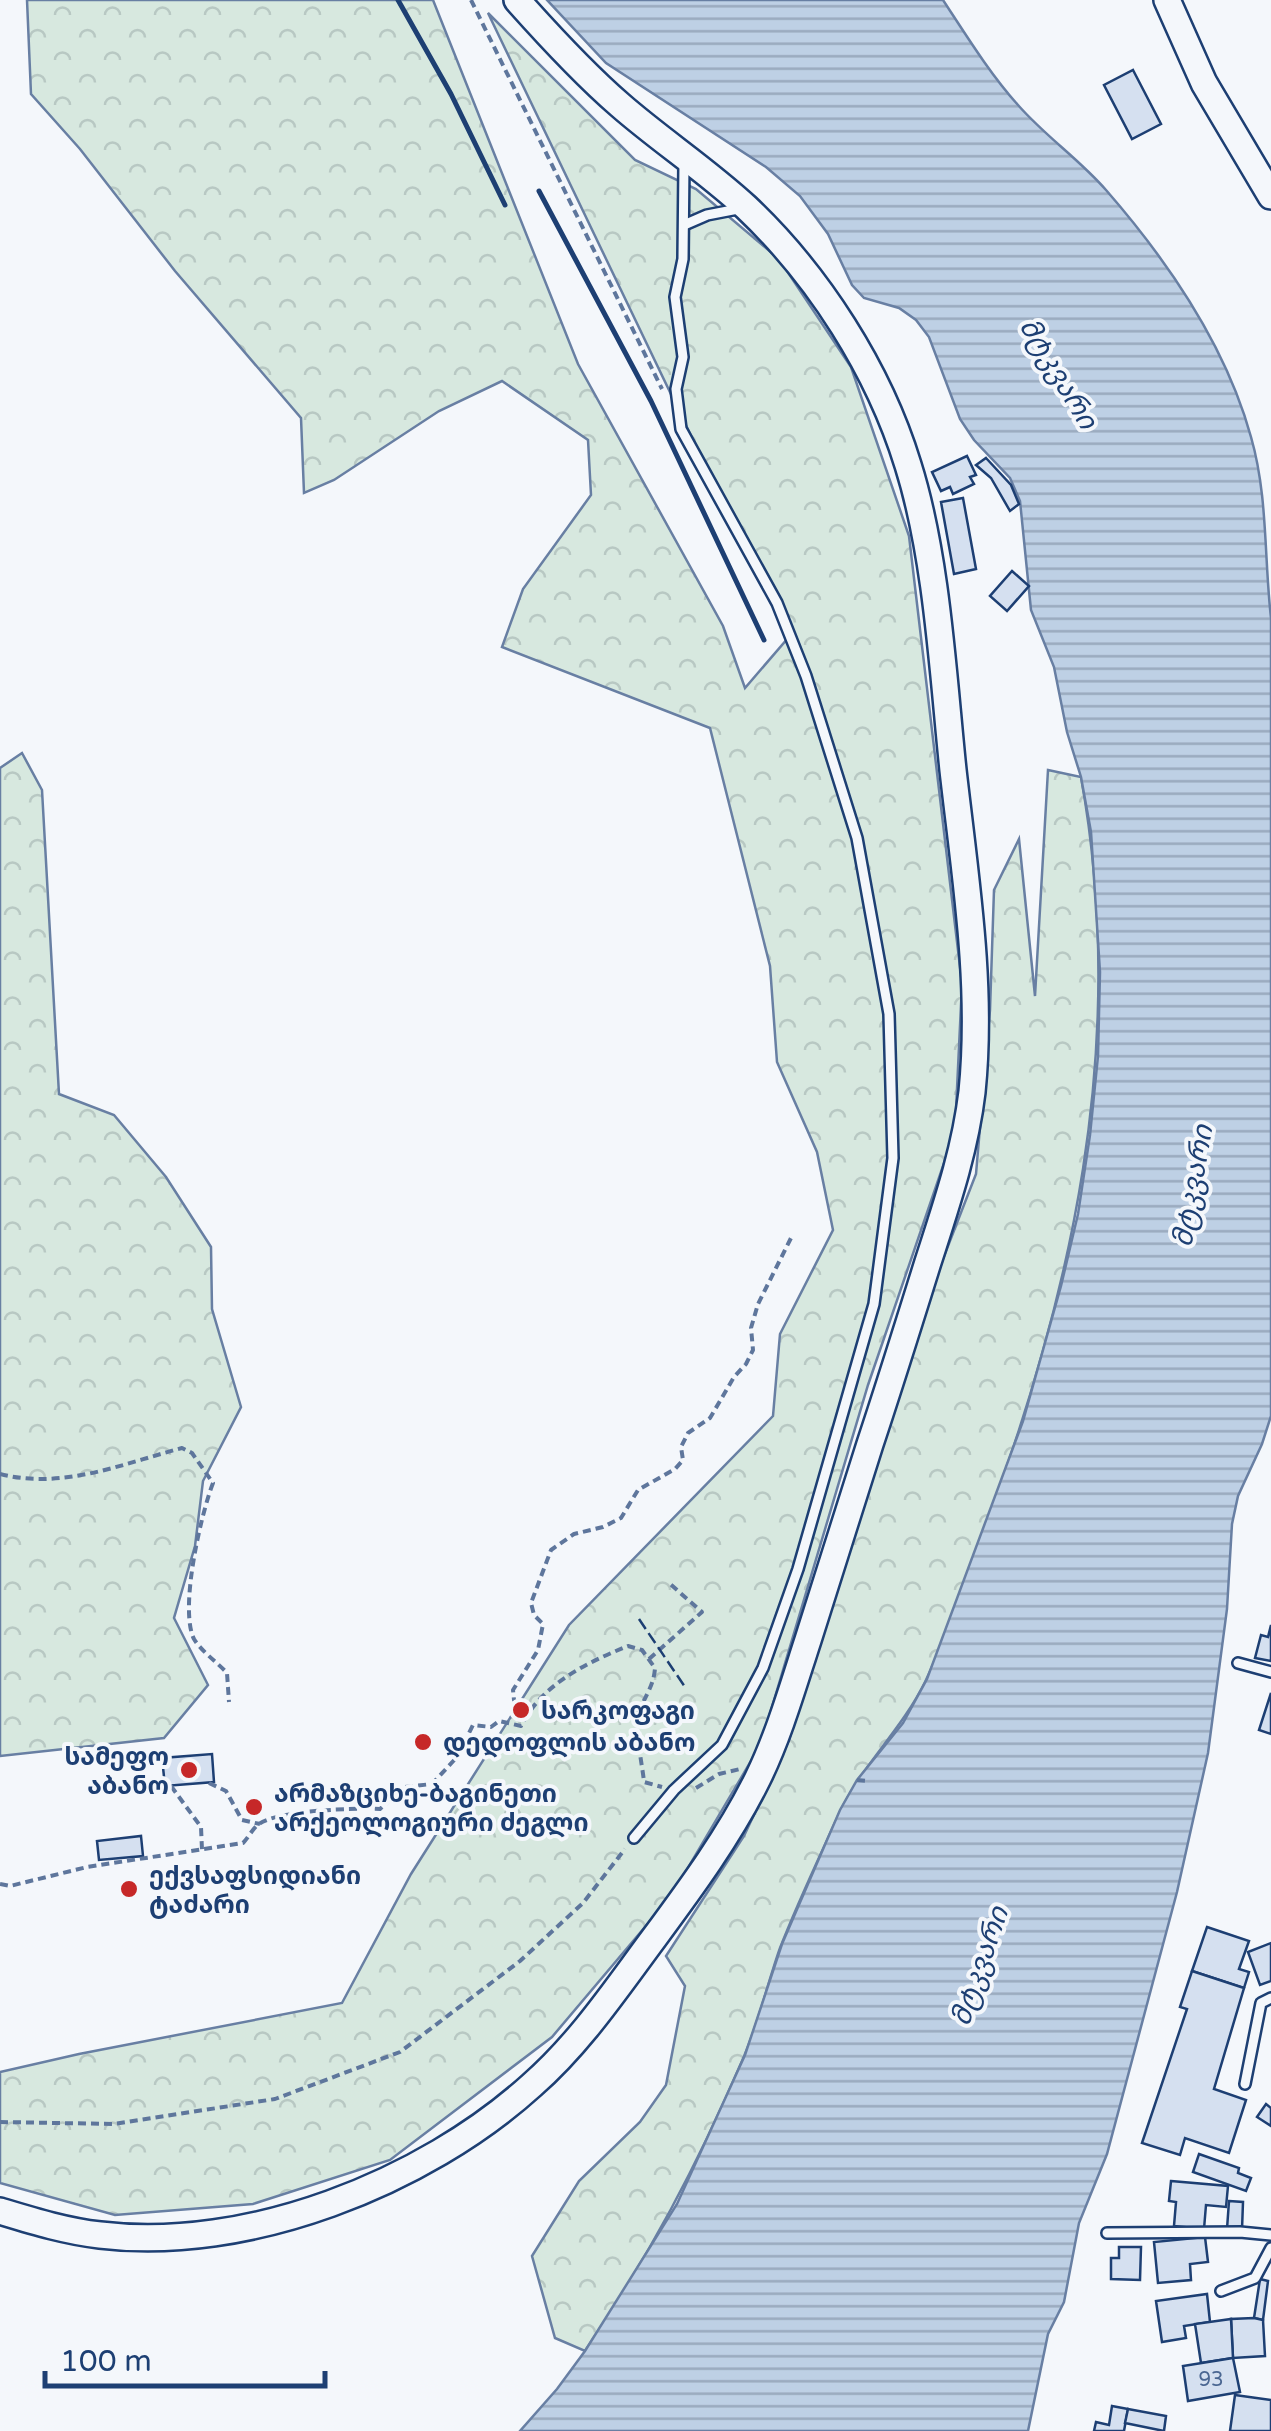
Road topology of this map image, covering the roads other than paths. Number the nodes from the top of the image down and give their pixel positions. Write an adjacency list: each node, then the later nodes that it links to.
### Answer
1 (518, 0): 3 (main road)
2 (1166, 0): 4 (main road)
3 (684, 156): 5 (main road); 7 (lane)
4 (1265, 189): 6 (main road)
5 (746, 207): 7 (lane); 13 (main road)
6 (1271, 214)
7 (684, 225): 10 (lane)
8 (1238, 1663): 9 (lane)
9 (1271, 1672)
10 (634, 1838)
11 (1271, 1998): 12 (lane)
12 (1244, 2084)
13 (0, 2211)
14 (1107, 2234): 15 (lane)
15 (1271, 2235)
16 (1271, 2248): 17 (lane)
17 (1221, 2291)

